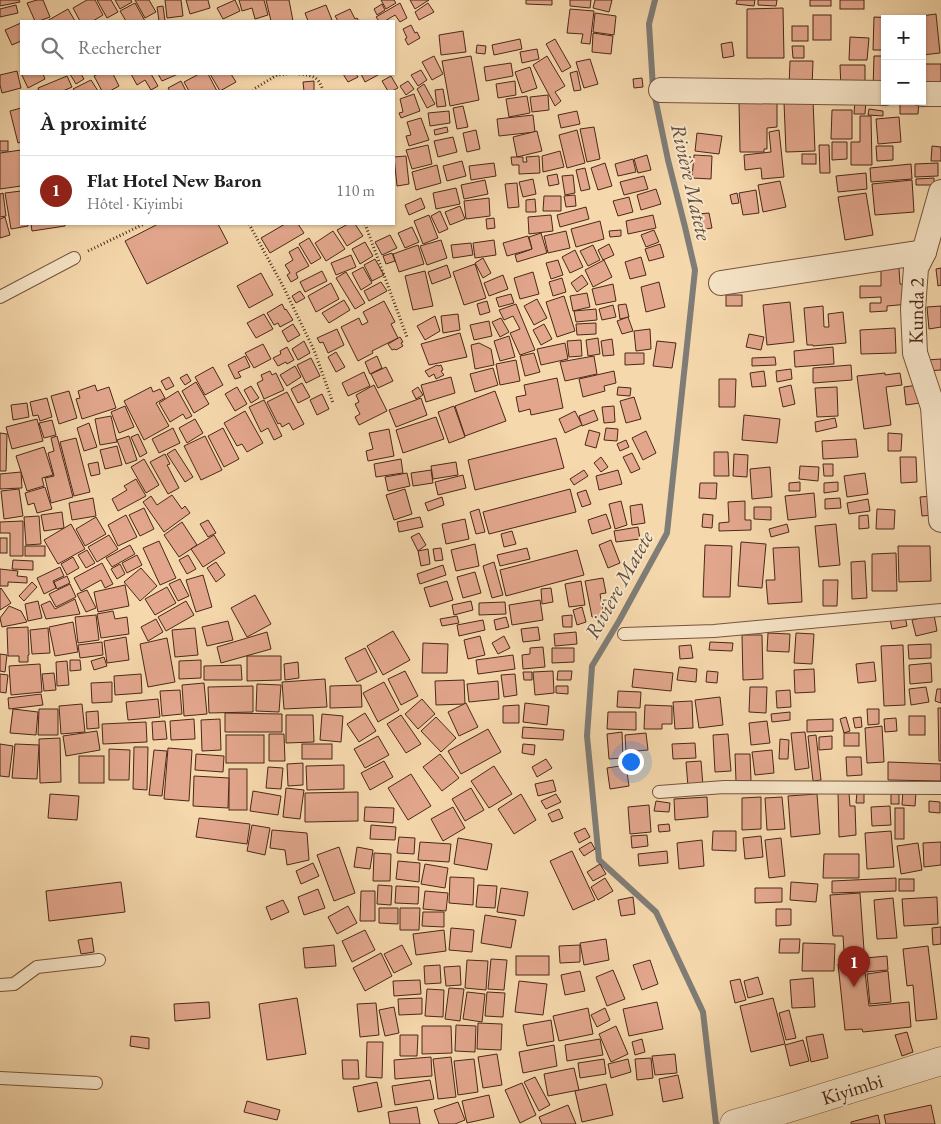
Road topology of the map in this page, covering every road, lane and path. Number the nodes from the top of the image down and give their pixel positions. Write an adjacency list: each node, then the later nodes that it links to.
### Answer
1 (277, 75): 3 (path)
2 (311, 75): 4 (path)
3 (254, 90)
4 (323, 90)
5 (661, 90): 6 (street)
6 (881, 93)
7 (926, 94): 8 (street)
8 (941, 94)
9 (941, 192): 13 (street, Kunda 2)
10 (142, 225): 14 (path)
11 (250, 225): 18 (path)
12 (365, 225): 17 (path)
13 (924, 252): 15 (street); 19 (street, Kunda 2)
14 (74, 258): 16 (lane)
15 (721, 283)
16 (0, 297)
17 (407, 337)
18 (333, 403)
19 (941, 520)
20 (941, 610): 21 (lane)
21 (624, 634)
22 (941, 788): 23 (lane)
23 (659, 792)
24 (100, 960): 25 (lane)
25 (0, 985)
26 (941, 1061): 29 (street, Kiyimbi)
27 (0, 1078): 28 (lane)
28 (96, 1082)
29 (734, 1124)

